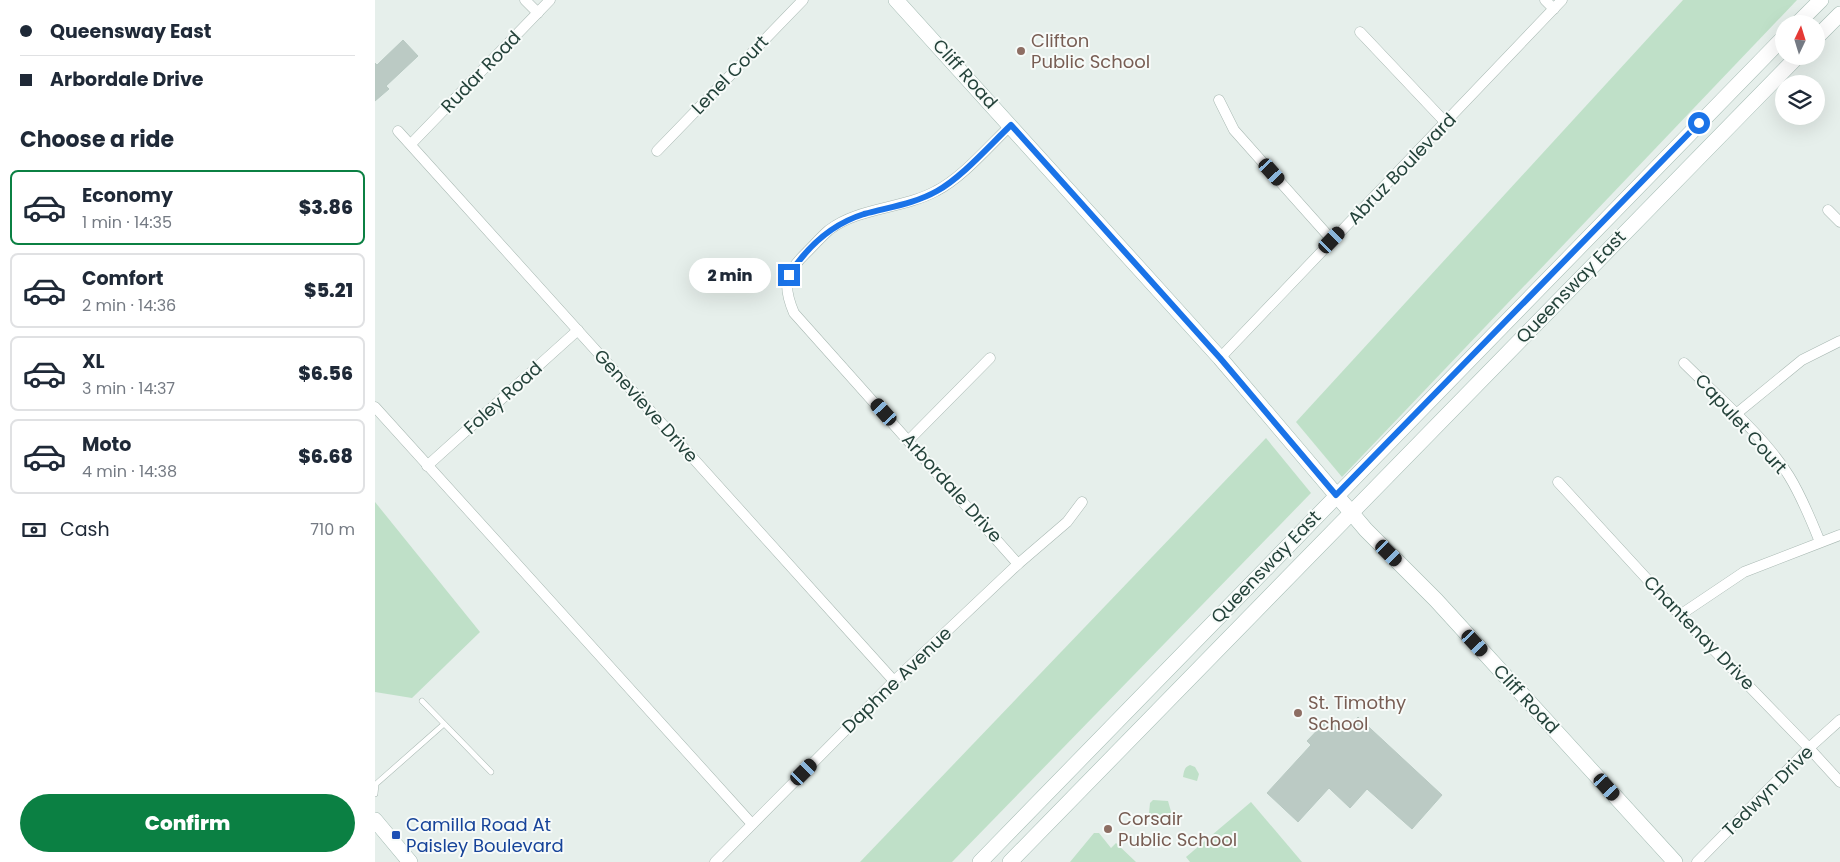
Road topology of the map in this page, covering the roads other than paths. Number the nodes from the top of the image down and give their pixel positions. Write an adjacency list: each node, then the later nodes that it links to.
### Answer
1 (525, 0): 9 (street)
2 (550, 0): 9 (street, Rudar Road)
3 (803, 0): 21 (street, Lenel Court)
4 (896, 0): 18 (main road, Cliff Road)
5 (1545, 0): 8 (street)
6 (1562, 0): 8 (street, Abruz Boulevard)
7 (1821, 0): 11 (main road)
8 (1554, 9): 17 (street, Abruz Boulevard)
9 (538, 13): 20 (street, Rudar Road)
10 (1840, 14): 12 (main road)
11 (1806, 15)
12 (1825, 29)
13 (1360, 32): 17 (street)
14 (1775, 46): 35 (main road, Queensway East)
15 (1789, 65): 37 (main road, Queensway East)
16 (1219, 100): 24 (street)
17 (1446, 123): 24 (street, Abruz Boulevard)
18 (1011, 125): 28 (main road, Cliff Road); 32 (street, Arbordale Drive)
19 (398, 131): 20 (street, Genevieve Drive)
20 (411, 144): 25 (street, Genevieve Drive)
21 (657, 151)
22 (1828, 210): 23 (street)
23 (1840, 222)
24 (1332, 240): 28 (street, Abruz Boulevard)
25 (578, 330): 33 (street, Foley Road); 42 (street, Genevieve Drive)
26 (1840, 341): 31 (street)
27 (990, 358): 32 (street)
28 (1220, 358): 35 (main road, Cliff Road)
29 (1684, 363): 31 (street, Capulet Court)
30 (375, 408): 33 (street)
31 (1736, 414): 39 (street, Capulet Court)
32 (909, 440): 40 (street, Arbordale Drive)
33 (427, 466): 51 (street)
34 (1558, 482): 41 (street, Chantenay Drive)
35 (1336, 495): 37 (main road, Cliff Road); 54 (main road, Queensway East)
36 (1082, 502): 40 (street, Daphne Avenue)
37 (1351, 513): 55 (main road, Queensway East); 56 (main road, Cliff Road)
38 (1840, 535): 39 (street)
39 (1820, 542): 41 (street)
40 (1018, 564): 42 (street, Daphne Avenue)
41 (1680, 614): 46 (street, Chantenay Drive)
42 (894, 681): 51 (street, Daphne Avenue)
43 (422, 701): 45 (lane)
44 (1840, 720): 46 (street, Tedwyn Drive)
45 (444, 724): 47 (lane); 49 (lane)
46 (1809, 748): 48 (street, Chantenay Drive); 57 (street, Tedwyn Drive)
47 (491, 772)
48 (1840, 782)
49 (375, 794)
50 (375, 820): 52 (main road)
51 (752, 824): 53 (street, Daphne Avenue)
52 (410, 862)
53 (715, 862)
54 (980, 862)
55 (1011, 862)
56 (1675, 862)
57 (1697, 862)

